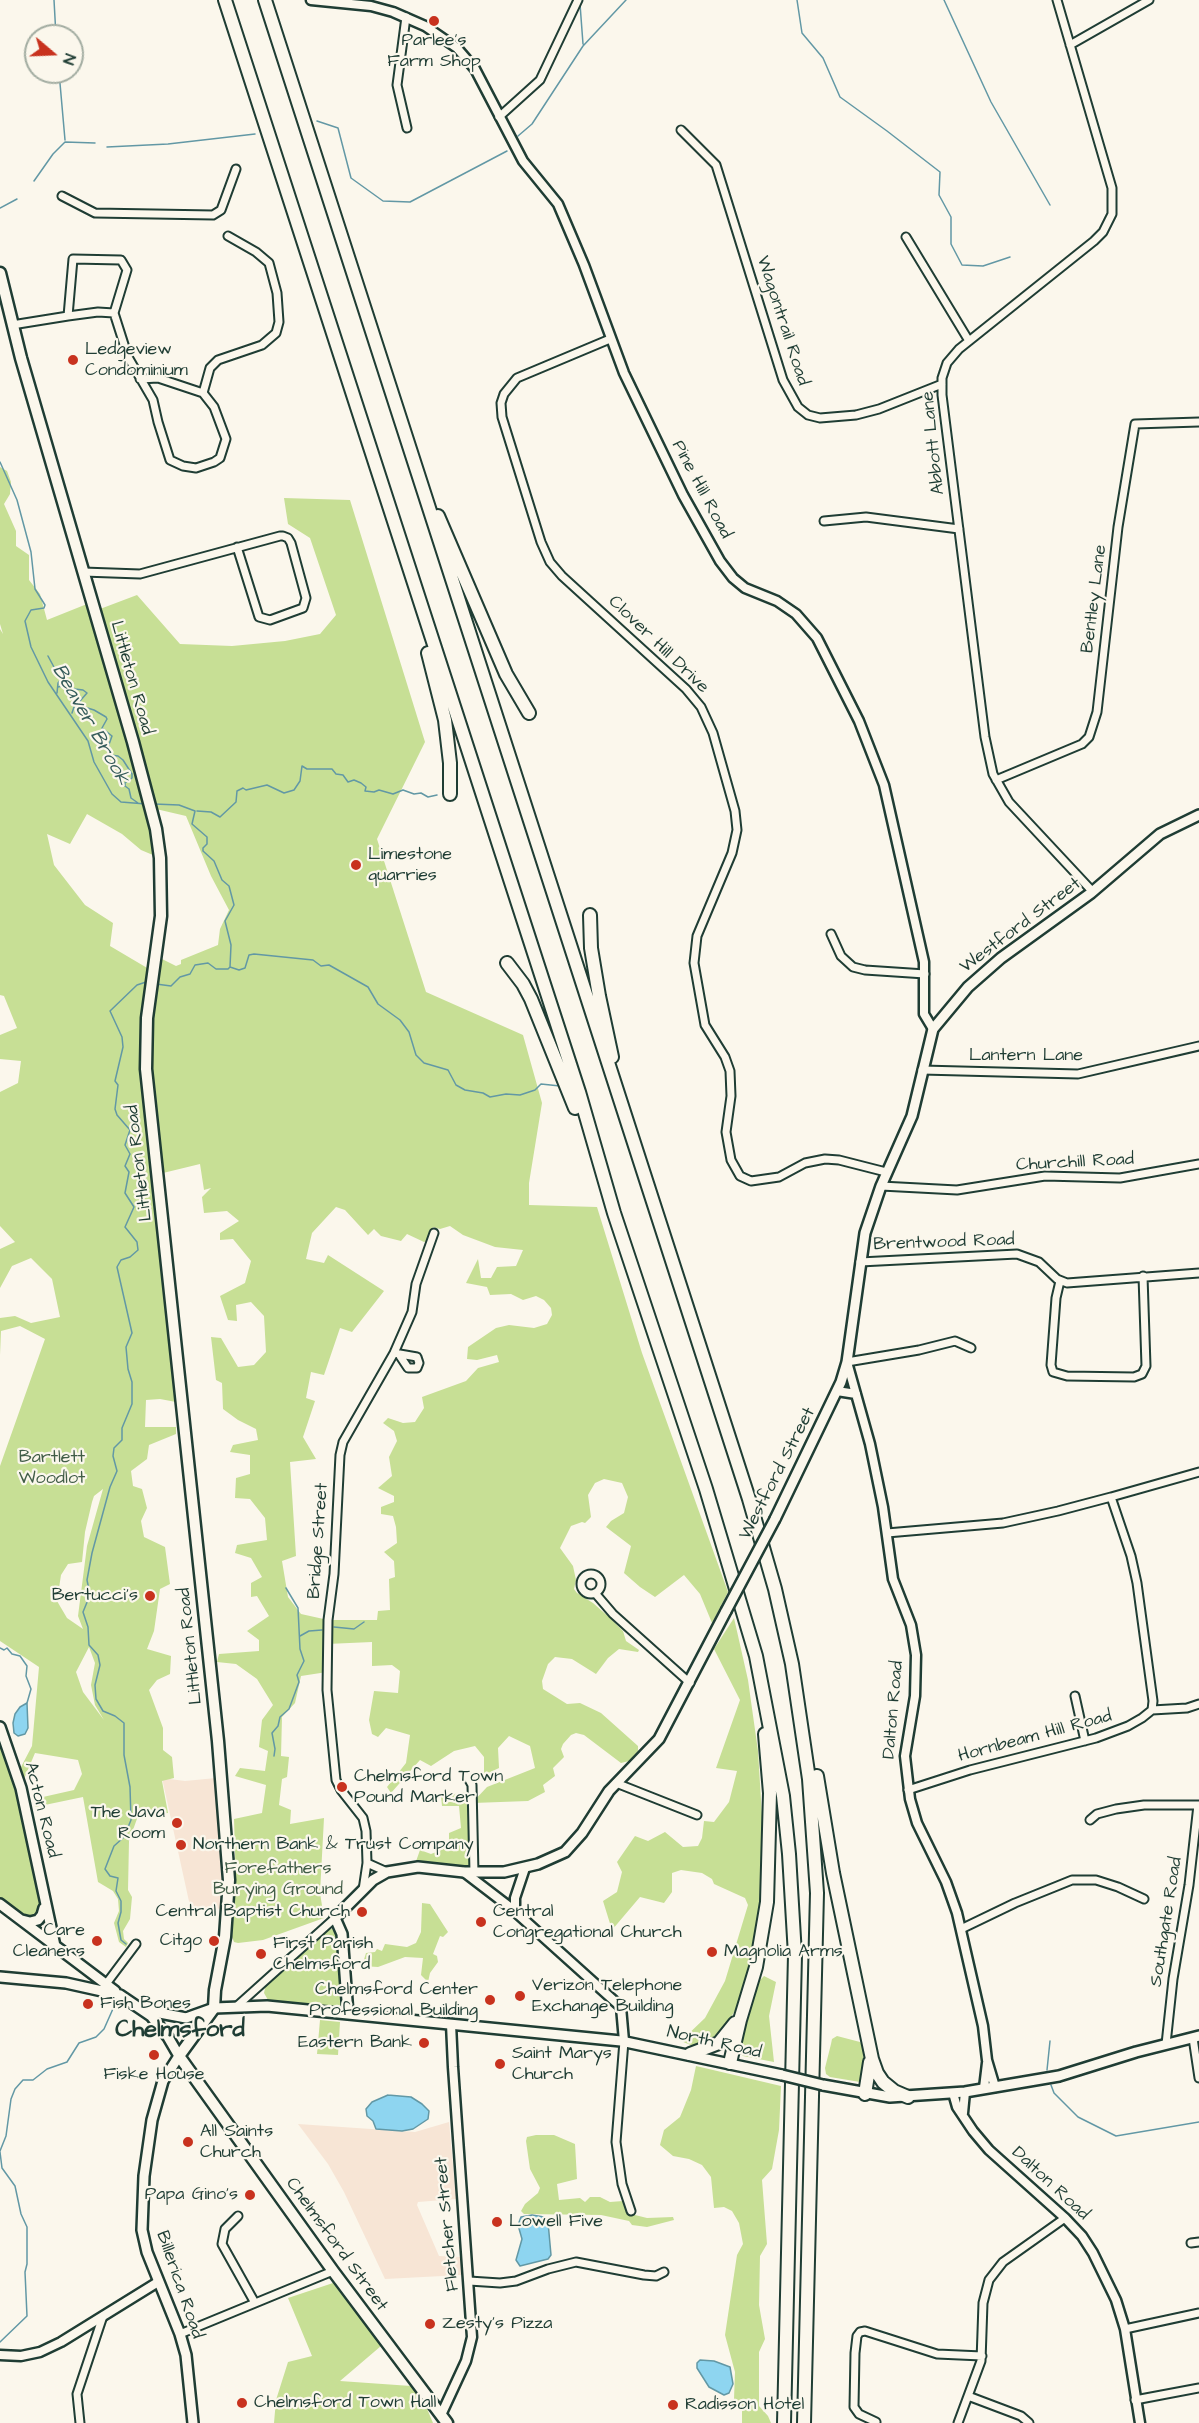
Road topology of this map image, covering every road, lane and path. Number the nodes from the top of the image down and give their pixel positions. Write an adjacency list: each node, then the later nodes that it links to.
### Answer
1 (225, 0): 30 (highway)
2 (265, 0): 27 (highway)
3 (311, 0): 7 (street, Pine Hill Road)
4 (578, 0): 10 (street)
5 (1057, 0): 9 (street, Abbott Lane)
6 (1149, 0): 9 (street)
7 (370, 3): 8 (street, Pine Hill Road)
8 (406, 17): 10 (street, Pine Hill Road); 11 (street)
9 (1070, 45): 22 (street, Abbott Lane)
10 (499, 117): 21 (street, Pine Hill Road)
11 (407, 128)
12 (681, 130): 24 (street, Wagontrail Road)
13 (236, 170): 14 (street)
14 (62, 196)
15 (228, 236): 25 (street)
16 (906, 237): 22 (street)
17 (0, 273): 20 (main road, Littleton Road)
18 (114, 313): 19 (street); 19 (street); 23 (street)
19 (68, 316): 20 (street)
20 (12, 325): 32 (main road, Littleton Road)
21 (610, 339): 41 (street, Pine Hill Road); 47 (street, Clover Hill Drive)
22 (969, 341): 24 (street, Abbott Lane)
23 (140, 379): 25 (street); 25 (street)
24 (942, 384): 29 (street, Abbott Lane)
25 (203, 393)
26 (1199, 422): 34 (street, Bentley Lane)
27 (421, 484): 33 (highway); 45 (highway)
28 (824, 521): 29 (street)
29 (959, 529): 34 (street, Abbott Lane)
30 (396, 530): 35 (highway); 49 (highway)
31 (237, 547): 31 (street); 32 (street)
32 (83, 572): 98 (main road, Littleton Road)
33 (529, 713)
34 (996, 780): 37 (street, Abbott Lane)
35 (450, 794)
36 (1199, 815): 37 (main road, Westford Street)
37 (1093, 892): 42 (main road, Westford Street)
38 (590, 915): 45 (highway)
39 (831, 934): 41 (street)
40 (507, 963): 49 (highway)
41 (925, 974): 42 (street, Pine Hill Road)
42 (933, 1029): 44 (main road, Westford Street)
43 (1199, 1046): 44 (street, Lantern Lane)
44 (922, 1070): 47 (main road, Westford Street)
45 (625, 1120): 64 (highway)
46 (1199, 1164): 48 (street, Churchill Road)
47 (886, 1172): 48 (main road, Westford Street)
48 (881, 1186): 51 (main road, Westford Street)
49 (608, 1192): 63 (highway)
50 (434, 1233): 77 (street, Bridge Street)
51 (860, 1262): 54 (street, Brentwood Road); 56 (main road, Westford Street)
52 (1199, 1273): 53 (street)
53 (1143, 1276): 54 (street); 54 (street)
54 (1060, 1281)
55 (971, 1348): 56 (street)
56 (847, 1362): 57 (main road, Westford Street); 58 (street, Dalton Road)
57 (837, 1391): 58 (street); 65 (main road, Westford Street, bridge)
58 (856, 1394): 61 (street, Dalton Road)
59 (1199, 1472): 60 (street)
60 (1111, 1497): 61 (street); 68 (street)
61 (887, 1533): 73 (street, Dalton Road)
62 (595, 1593): 65 (street)
63 (756, 1656): 96 (highway); 139 (highway)
64 (792, 1664): 105 (highway); 140 (highway)
65 (690, 1683): 72 (main road, Westford Street)
66 (1076, 1696): 70 (street)
67 (1199, 1704): 68 (street)
68 (1152, 1710): 70 (street, Hornbeam Hill Road)
69 (0, 1727): 83 (main road, Acton Road)
70 (1084, 1741): 73 (street, Hornbeam Hill Road)
71 (467, 1776): 80 (street)
72 (616, 1783): 75 (street); 78 (main road, Westford Street)
73 (908, 1790): 88 (street, Dalton Road)
74 (1198, 1805): 76 (street); 104 (street, Southgate Road)
75 (697, 1815)
76 (1090, 1820)
77 (367, 1863): 79 (street); 81 (street, Bridge Street)
78 (525, 1868): 80 (main road, Westford Street); 85 (street)
79 (387, 1872): 80 (main road, Westford Street); 81 (main road, Westford Street)
80 (469, 1872): 85 (street)
81 (363, 1890): 86 (main road, Westford Street)
82 (1144, 1899): 88 (street)
83 (44, 1902): 87 (main road); 90 (main road, Acton Road)
84 (0, 1904): 87 (main road)
85 (515, 1912): 103 (street)
86 (335, 1918): 97 (street, Westford Street); 100 (main road)
87 (20, 1919): 90 (main road)
88 (961, 1929): 108 (street, Dalton Road)
89 (136, 1944): 94 (street)
90 (55, 1946): 91 (main road)
91 (79, 1965): 93 (main road); 94 (main road)
92 (0, 1977): 93 (main road)
93 (66, 1983): 95 (main road)
94 (106, 1984): 95 (main road)
95 (120, 1995): 99 (main road)
96 (746, 2001): 106 (highway); 109 (highway)
97 (237, 2006): 98 (main road, North Road); 100 (main road, North Road)
98 (214, 2008): 99 (main road, North Road); 107 (main road)
99 (144, 2010): 107 (main road)
100 (348, 2014): 101 (main road, North Road)
101 (451, 2024): 103 (main road, North Road); 123 (street, Fletcher Street)
102 (1196, 2037): 104 (main road, North Road); 110 (street)
103 (624, 2041): 106 (main road, North Road); 118 (street)
104 (1166, 2044): 111 (main road, North Road)
105 (870, 2048): 115 (highway); 116 (highway)
106 (690, 2054): 109 (main road, North Road)
107 (179, 2055): 121 (main road, Chelmsford Street); 124 (main road, Billerica Road)
108 (987, 2060): 111 (street, Dalton Road); 112 (street, Dalton Road)
109 (730, 2063): 115 (main road, North Road, bridge)
110 (1199, 2078)
111 (995, 2087): 112 (main road, North Road)
112 (984, 2088): 113 (main road, North Road)
113 (965, 2092): 114 (main road, North Road); 117 (street)
114 (953, 2093): 116 (main road, North Road); 117 (street, Dalton Road)
115 (865, 2094): 116 (main road, North Road)
116 (908, 2097)
117 (963, 2113): 120 (street, Dalton Road)
118 (631, 2211)
119 (238, 2216): 125 (street)
120 (1065, 2218): 128 (street, Dalton Road); 131 (street)
121 (333, 2271): 125 (street); 135 (main road, Chelmsford Street)
122 (664, 2272): 123 (street)
123 (469, 2281): 135 (street, Fletcher Street)
124 (158, 2282): 127 (street); 129 (main road, Billerica Road)
125 (255, 2303): 129 (street)
126 (1199, 2313): 128 (street)
127 (103, 2316): 130 (street); 137 (street)
128 (1125, 2329): 134 (street, Dalton Road)
129 (180, 2334): 138 (main road, Billerica Road)
130 (0, 2355)
131 (982, 2356): 133 (street); 136 (street)
132 (1199, 2388): 134 (street)
133 (968, 2396): 141 (street); 142 (street)
134 (1135, 2400): 143 (street, Dalton Road)
135 (444, 2419)
136 (876, 2422)
137 (80, 2423)
138 (193, 2423)
139 (784, 2423)
140 (806, 2423)
141 (958, 2423)
142 (1029, 2423)
143 (1140, 2423)

